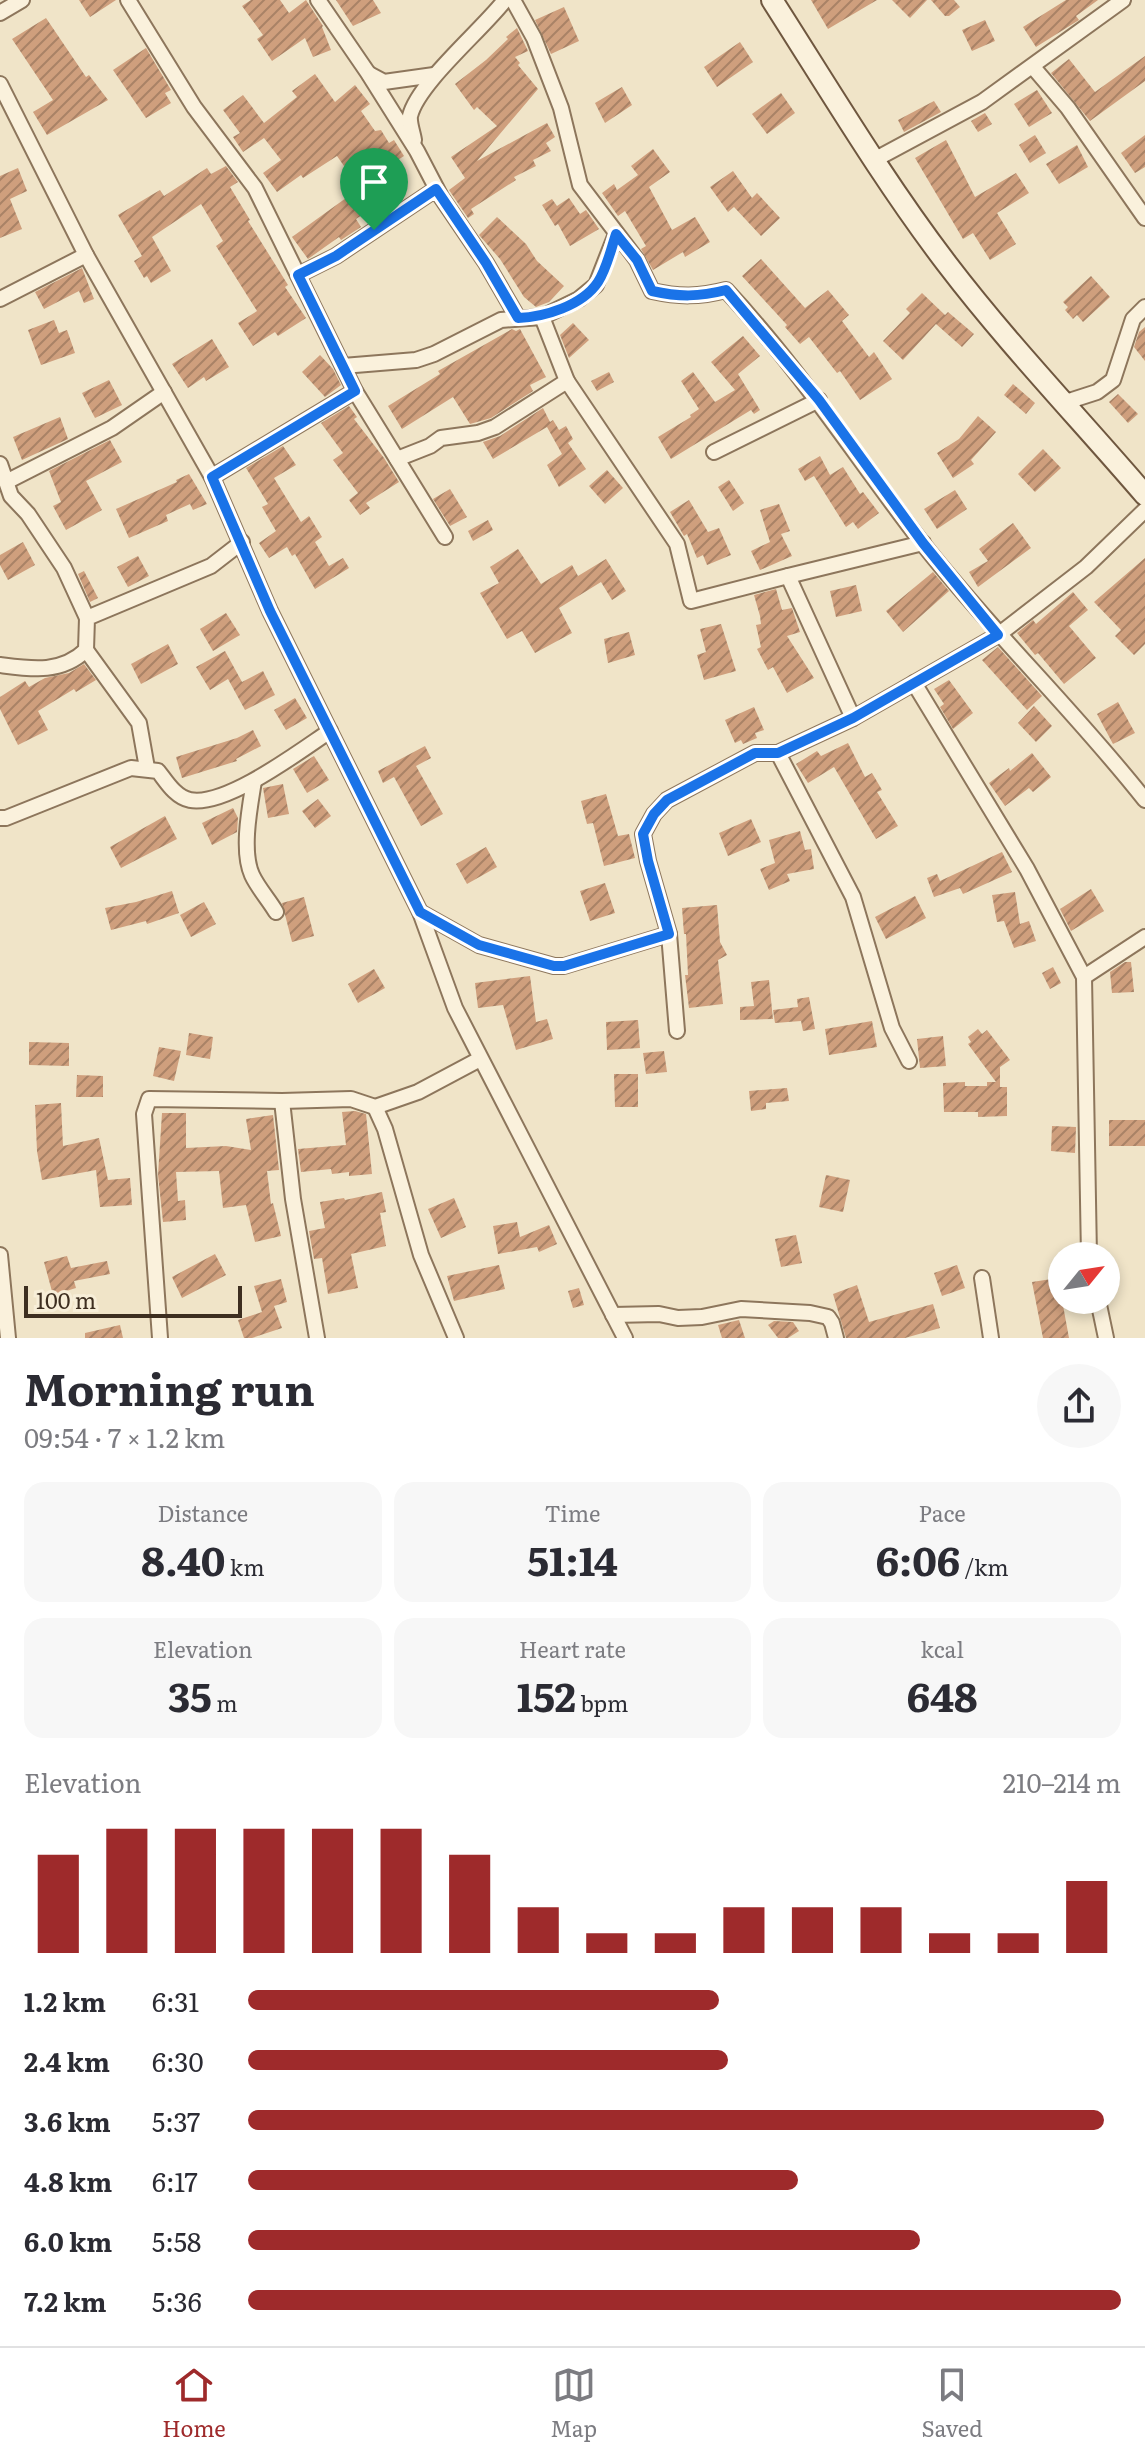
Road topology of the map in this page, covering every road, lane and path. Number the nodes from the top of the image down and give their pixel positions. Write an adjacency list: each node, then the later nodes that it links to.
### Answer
1 (22, 0): 8 (street)
2 (128, 0): 19 (street)
3 (318, 0): 10 (street)
4 (505, 0): 11 (street)
5 (513, 0): 17 (street)
6 (772, 0): 14 (main road)
7 (1123, 0): 9 (street)
8 (0, 13)
9 (1033, 67): 14 (street); 16 (street)
10 (368, 73): 11 (street); 13 (street)
11 (434, 75): 13 (street)
12 (0, 84): 18 (street)
13 (417, 151): 15 (street)
14 (874, 160): 29 (main road)
15 (436, 189): 19 (street); 23 (street)
16 (1145, 218)
17 (616, 234): 22 (street); 28 (street)
18 (86, 255): 20 (street); 27 (street)
19 (298, 275): 24 (street)
20 (0, 299)
21 (1145, 307): 29 (street)
22 (542, 317): 23 (street); 25 (street)
23 (518, 318): 24 (street)
24 (343, 366): 26 (street)
25 (567, 381): 31 (street); 40 (street)
26 (355, 391): 31 (street); 33 (street)
27 (164, 392): 33 (street); 34 (street)
28 (819, 400): 30 (street); 39 (street)
29 (1066, 402): 35 (main road)
30 (714, 452)
31 (397, 459): 37 (street)
32 (0, 464): 34 (street)
33 (212, 477): 38 (street)
34 (8, 481): 41 (street)
35 (1145, 495)
36 (1145, 510): 42 (street)
37 (445, 537)
38 (242, 542): 41 (street); 47 (street)
39 (923, 543): 40 (street); 42 (street)
40 (788, 576): 46 (street)
41 (87, 618): 43 (street)
42 (998, 635): 45 (street); 51 (street)
43 (86, 650): 44 (street); 49 (street)
44 (0, 665)
45 (914, 683): 46 (street); 57 (street)
46 (853, 718): 48 (street)
47 (330, 731): 50 (street); 54 (street)
48 (778, 753): 55 (street); 60 (street)
49 (147, 768): 50 (street); 52 (street)
50 (254, 781): 53 (street)
51 (1145, 800)
52 (0, 818)
53 (276, 912)
54 (420, 912): 55 (street); 59 (street)
55 (669, 934): 58 (street)
56 (1145, 937): 57 (street)
57 (1084, 977): 63 (street)
58 (677, 1031)
59 (480, 1059): 62 (street); 67 (street)
60 (909, 1061)
61 (282, 1101): 62 (street); 69 (street); 70 (street)
62 (375, 1107): 71 (street)
63 (1089, 1242)
64 (0, 1255): 68 (street)
65 (982, 1278): 74 (street)
66 (1101, 1314): 75 (street)
67 (613, 1315): 72 (street); 73 (street)
68 (8, 1338)
69 (160, 1338)
70 (317, 1338)
71 (456, 1338)
72 (625, 1338)
73 (836, 1338)
74 (991, 1338)
75 (1106, 1338)

